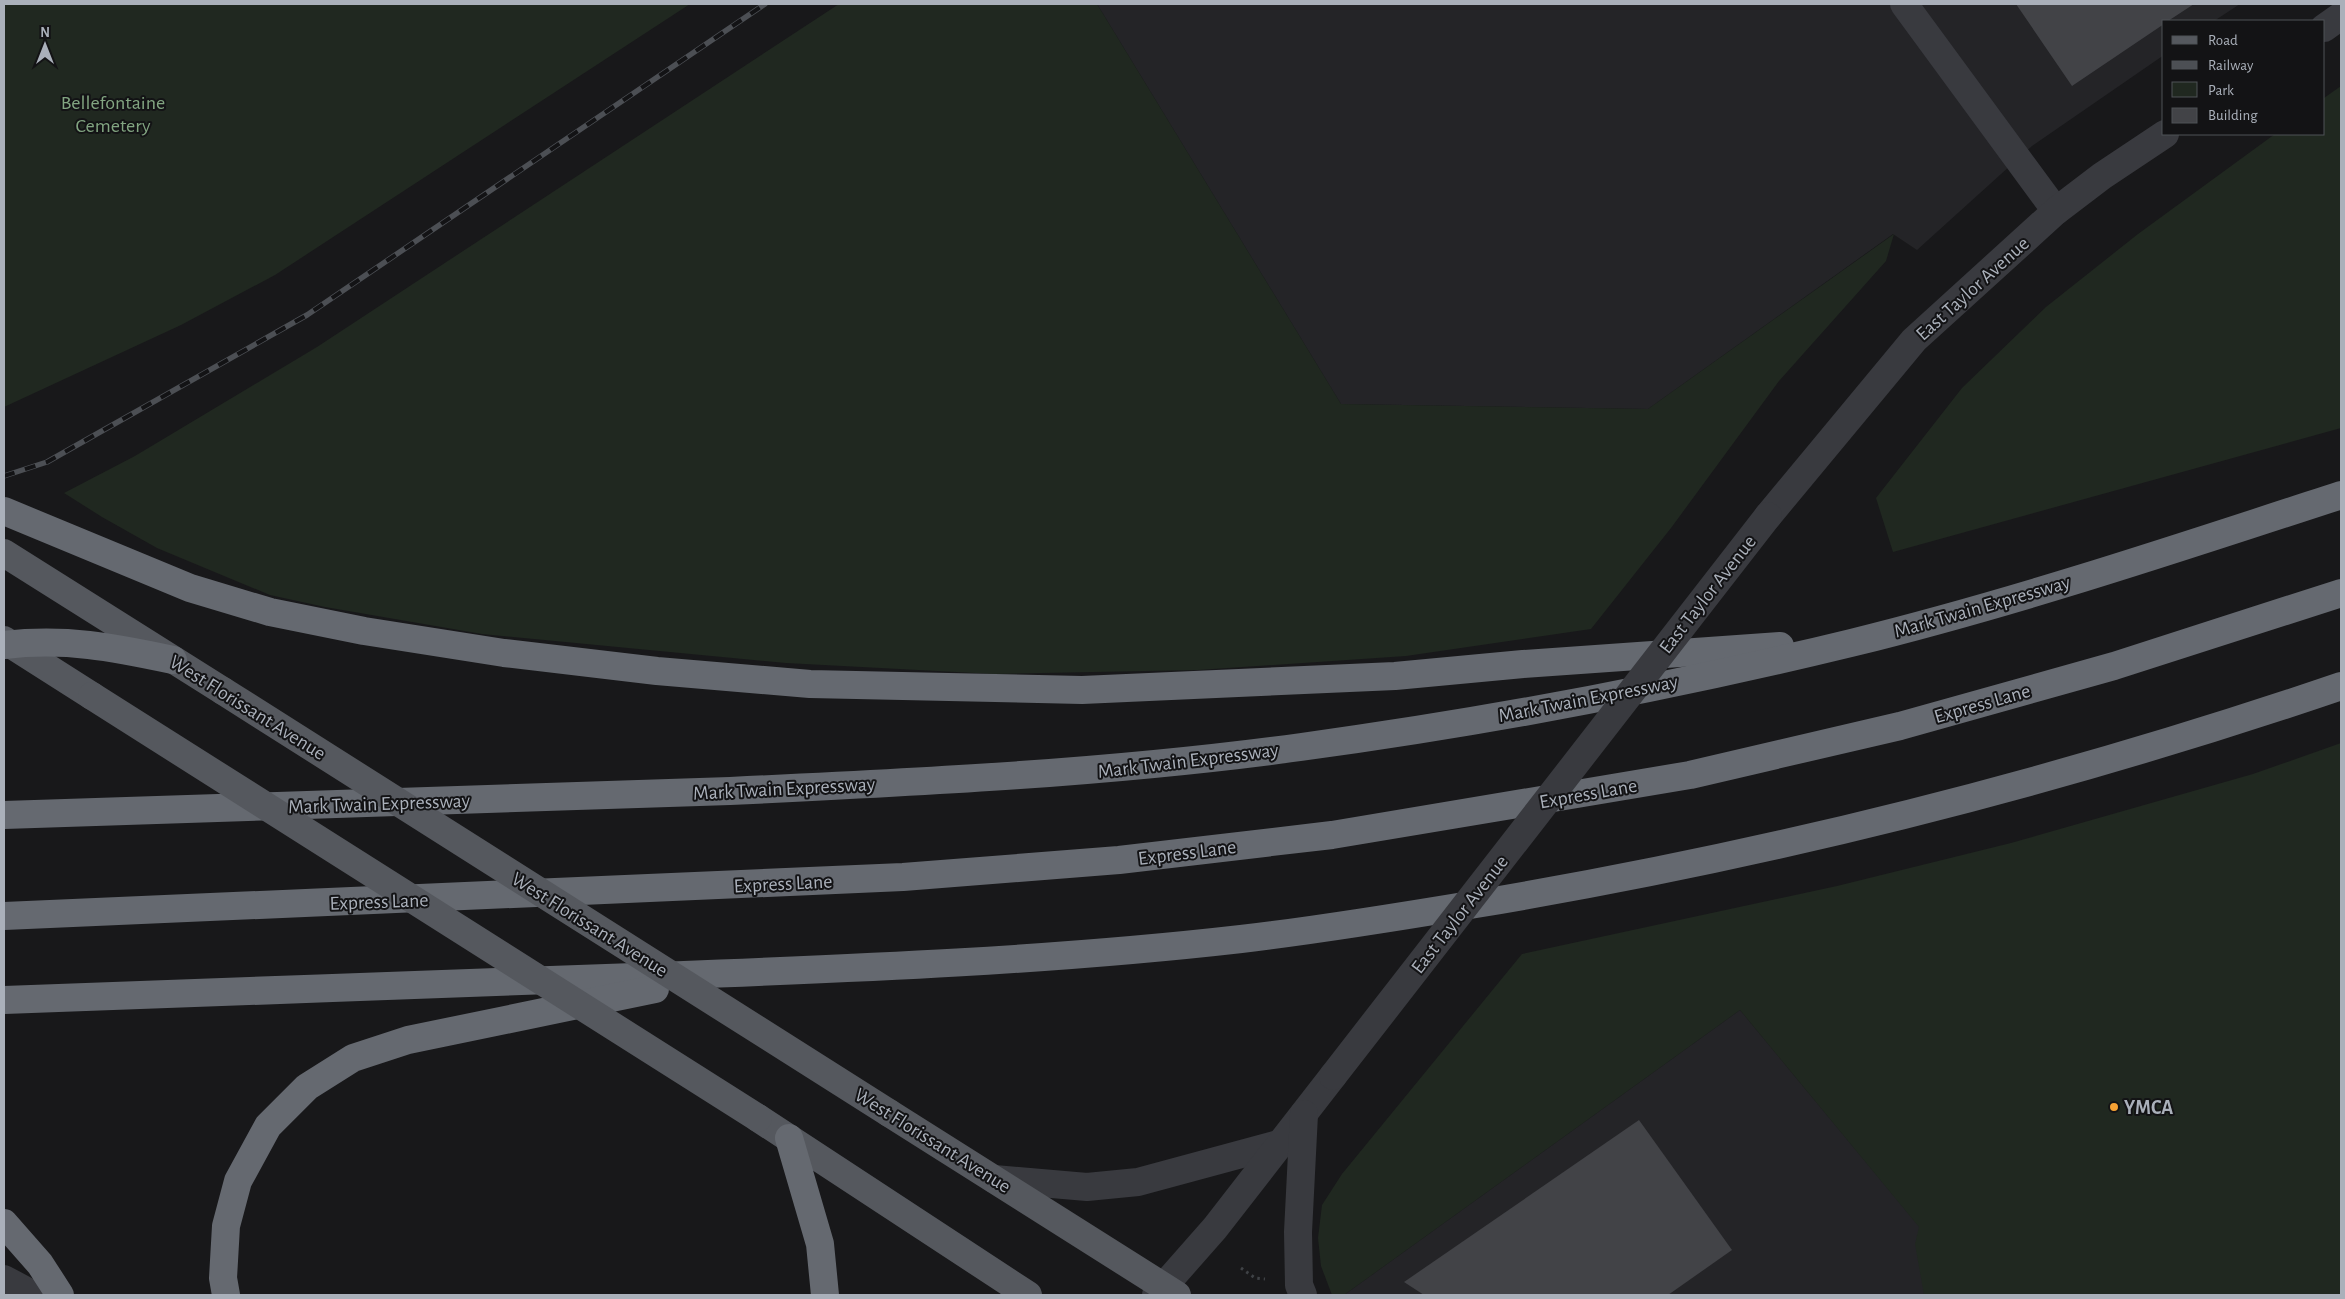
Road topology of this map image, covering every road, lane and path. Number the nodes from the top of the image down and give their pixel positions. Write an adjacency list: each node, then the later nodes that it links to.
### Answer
1 (1904, 4): 5 (street)
2 (2341, 16): 3 (street)
3 (2325, 27)
4 (2164, 135): 5 (street, East Taylor Avenue)
5 (2056, 211): 18 (street, East Taylor Avenue, bridge)
6 (2341, 495): 10 (highway, Mark Twain Expressway)
7 (11, 514): 10 (highway)
8 (4, 553): 12 (main road, West Florissant Avenue)
9 (2341, 593): 15 (highway, Express Lane)
10 (1857, 641): 14 (highway, Mark Twain Expressway)
11 (6, 643): 12 (highway); 19 (main road, bridge)
12 (173, 660): 21 (main road, West Florissant Avenue, bridge)
13 (2341, 686): 16 (highway)
14 (4, 815)
15 (4, 916)
16 (733, 973): 17 (highway); 29 (highway)
17 (4, 1000)
18 (1304, 1114): 20 (street, East Taylor Avenue); 32 (street)
19 (789, 1138): 30 (highway); 31 (main road)
20 (1282, 1143): 21 (street); 26 (street, East Taylor Avenue)
21 (994, 1179): 26 (main road, West Florissant Avenue)
22 (4, 1223): 28 (highway)
23 (1241, 1268): 25 (path)
24 (4, 1279): 27 (street)
25 (1270, 1280)
26 (1165, 1292)
27 (34, 1295)
28 (60, 1295)
29 (226, 1295)
30 (825, 1295)
31 (1028, 1295)
32 (1303, 1295)

